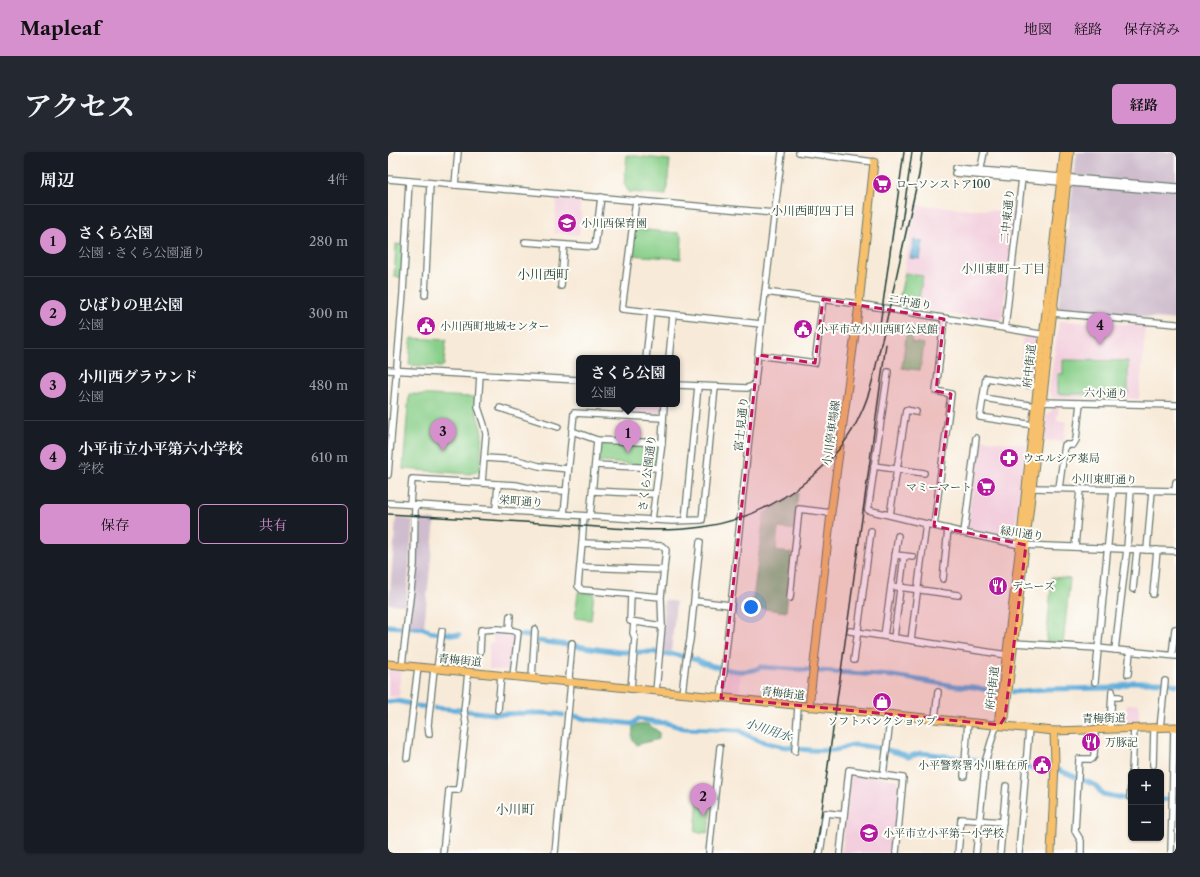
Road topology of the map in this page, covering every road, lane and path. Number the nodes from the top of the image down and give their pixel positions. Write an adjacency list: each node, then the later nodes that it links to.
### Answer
1 (458, 152): 16 (street)
2 (782, 152): 21 (street, 富士見通り)
3 (799, 152): 7 (street)
4 (984, 152): 10 (street)
5 (1064, 152): 12 (main road, 府中街道)
6 (1070, 152): 12 (main road, 府中街道)
7 (838, 154): 8 (street)
8 (874, 162): 28 (main road, 小川停車場線)
9 (956, 170): 10 (street)
10 (980, 172): 11 (street); 12 (street)
11 (1022, 178): 12 (street); 35 (street, 二中東通り)
12 (1064, 179): 17 (street); 18 (street); 30 (main road, 府中街道); 36 (main road, 府中街道)
13 (388, 180): 14 (street)
14 (409, 181): 15 (street); 41 (street)
15 (430, 183): 16 (street); 26 (street)
16 (455, 185): 19 (street)
17 (1176, 187)
18 (1176, 192)
19 (601, 197): 20 (street); 23 (street)
20 (636, 200): 21 (street); 29 (street)
21 (775, 213): 25 (street, 富士見通り)
22 (525, 242): 23 (street)
23 (564, 245): 24 (street)
24 (561, 286)
25 (765, 292): 27 (street, 二中通り); 33 (street, 富士見通り)
26 (425, 295)
27 (823, 299): 28 (street, 二中通り); 39 (street)
28 (859, 304): 32 (street, 二中通り); 88 (main road, 小川停車場線)
29 (651, 312): 31 (street); 37 (street)
30 (1053, 313): 34 (street); 36 (main road, 府中街道)
31 (673, 315): 33 (street); 38 (street)
32 (944, 319): 35 (street, 二中通り); 95 (street)
33 (761, 324): 39 (street, 富士見通り)
34 (1176, 324)
35 (1005, 328): 36 (street, 二中通り)
36 (1047, 335): 48 (main road, 府中街道); 51 (main road, 府中街道)
37 (646, 355)
38 (669, 355)
39 (758, 355): 46 (street, 富士見通り)
40 (388, 370): 41 (street)
41 (397, 370): 43 (street); 71 (street)
42 (888, 372): 66 (street)
43 (480, 375): 44 (street); 64 (street)
44 (576, 380)
45 (680, 385): 47 (street)
46 (755, 385): 49 (street); 126 (street, 富士見通り)
47 (698, 386): 49 (street); 93 (street)
48 (1038, 386): 50 (street); 51 (main road, 府中街道)
49 (715, 387): 93 (street, 栄町通り)
50 (983, 398): 51 (street, 六小通り); 58 (street)
51 (1038, 403): 52 (street, 六小通り); 58 (main road, 府中街道); 75 (main road, 府中街道)
52 (1080, 403): 53 (street, 六小通り); 76 (street)
53 (1176, 405)
54 (664, 407): 57 (street, さくら公園通り)
55 (500, 408): 59 (street)
56 (916, 412): 69 (street)
57 (663, 418): 60 (street); 63 (street, さくら公園通り)
58 (1034, 425): 102 (main road, 府中街道)
59 (558, 427)
60 (572, 431): 62 (street); 68 (street)
61 (976, 438): 98 (street)
62 (597, 440): 63 (street); 65 (street)
63 (662, 443): 67 (street, さくら公園通り)
64 (485, 458): 68 (street); 72 (street)
65 (595, 465): 67 (street); 81 (street)
66 (874, 466): 69 (street); 90 (street, 緑川通り)
67 (659, 468): 84 (street, さくら公園通り)
68 (568, 469): 80 (street)
69 (897, 469): 70 (street); 90 (street)
70 (924, 473)
71 (388, 475)
72 (482, 482): 74 (street); 86 (street)
73 (1176, 482): 83 (street)
74 (498, 484): 80 (street); 87 (street)
75 (1032, 488): 76 (street, 小川東町通り); 102 (main road, 府中街道)
76 (1059, 488): 77 (street, 小川東町通り)
77 (1080, 489): 78 (street, 小川東町通り); 103 (street)
78 (1113, 490): 79 (street, 小川東町通り); 104 (street)
79 (1131, 490): 82 (street, 小川東町通り); 105 (street)
80 (566, 491): 89 (street)
81 (593, 491): 84 (street); 91 (street)
82 (1152, 491): 83 (street, 小川東町通り); 107 (street)
83 (1176, 491)
84 (655, 494): 92 (street, さくら公園通り)
85 (388, 503): 86 (street, 栄町通り)
86 (413, 505): 87 (street, 栄町通り); 149 (street)
87 (496, 510): 89 (street, 栄町通り)
88 (831, 513): 124 (street); 167 (main road, 小川停車場線)
89 (564, 514): 91 (street, 栄町通り)
90 (890, 515): 94 (street, 緑川通り)
91 (587, 516): 92 (street, 栄町通り); 101 (street)
92 (654, 520): 93 (street, 栄町通り)
93 (685, 520)
94 (926, 524): 95 (street, 緑川通り); 118 (street)
95 (934, 526): 96 (street, 緑川通り)
96 (948, 529): 98 (street, 緑川通り); 115 (street)
97 (871, 531): 134 (street)
98 (964, 533): 102 (street, 緑川通り)
99 (898, 536): 110 (street)
100 (700, 542): 125 (street)
101 (582, 543): 113 (street); 114 (street)
102 (1023, 545): 103 (street, 緑川通り); 139 (main road, 府中街道); 145 (main road, 府中街道)
103 (1075, 547): 104 (street, 緑川通り)
104 (1108, 548): 105 (street, 緑川通り); 141 (street)
105 (1127, 549): 106 (street, 緑川通り); 142 (street)
106 (1137, 550): 107 (street, 緑川通り); 119 (street)
107 (1147, 550): 108 (street, 緑川通り)
108 (1157, 550): 109 (street, 緑川通り); 120 (street)
109 (1176, 551)
110 (895, 555): 111 (street); 116 (street)
111 (904, 556): 112 (street); 117 (street)
112 (913, 557)
113 (580, 567): 114 (street); 121 (street)
114 (664, 570): 123 (street)
115 (943, 579)
116 (891, 586): 117 (street); 136 (street)
117 (900, 587): 118 (street); 137 (street)
118 (918, 589): 122 (street); 138 (street)
119 (1133, 589)
120 (1153, 594)
121 (631, 595): 123 (street); 128 (street)
122 (958, 595)
123 (661, 597): 129 (street)
124 (790, 598)
125 (694, 601): 126 (street); 163 (street)
126 (730, 605): 165 (street, 富士見通り)
127 (510, 616): 130 (street)
128 (634, 622): 129 (street); 160 (street)
129 (662, 626): 161 (street)
130 (509, 629): 143 (street); 155 (street)
131 (535, 629): 156 (street)
132 (1175, 629): 146 (street)
133 (850, 631): 134 (street)
134 (858, 632): 136 (street); 147 (street)
135 (441, 633): 151 (street)
136 (884, 636): 137 (street)
137 (894, 638): 138 (street)
138 (911, 640): 145 (street)
139 (1014, 643): 141 (street); 172 (main road, 府中街道)
140 (572, 645): 157 (street)
141 (1097, 648): 142 (street); 158 (street)
142 (1115, 650): 144 (street)
143 (480, 652)
144 (1130, 652): 146 (street); 153 (street)
145 (1007, 655): 172 (main road, 府中街道)
146 (1174, 656)
147 (854, 660)
148 (388, 664): 149 (main road, 青梅街道)
149 (402, 665): 150 (main road, 青梅街道)
150 (418, 667): 151 (main road, 青梅街道); 183 (street)
151 (436, 669): 152 (main road, 青梅街道); 180 (street)
152 (468, 672): 154 (main road, 青梅街道); 192 (street)
153 (1128, 674)
154 (501, 675): 155 (main road, 青梅街道); 168 (street)
155 (513, 676): 156 (main road, 青梅街道)
156 (532, 678): 157 (main road, 青梅街道)
157 (570, 682): 160 (main road, 青梅街道); 193 (street)
158 (1095, 682)
159 (1164, 683): 176 (street)
160 (632, 689): 161 (main road, 青梅街道)
161 (656, 691): 163 (main road, 青梅街道)
162 (938, 692): 170 (street)
163 (682, 694): 165 (main road, 青梅街道)
164 (1119, 697): 178 (street)
165 (721, 698): 166 (main road, 青梅街道)
166 (798, 706): 167 (main road, 青梅街道); 182 (street)
167 (809, 707): 169 (main road, 青梅街道)
168 (498, 710)
169 (891, 714): 170 (main road, 青梅街道); 186 (street)
170 (935, 718): 171 (main road, 青梅街道)
171 (968, 722): 172 (main road, 青梅街道); 187 (street)
172 (1000, 725): 174 (main road, 青梅街道); 190 (street)
173 (1175, 727): 176 (main road, 青梅街道); 204 (street)
174 (1029, 728): 179 (main road, 青梅街道); 201 (street)
175 (1134, 728): 176 (main road, 青梅街道); 178 (main road, 青梅街道); 185 (street)
176 (1157, 728): 184 (street)
177 (1095, 729): 178 (main road, 青梅街道); 179 (main road, 青梅街道); 203 (street)
178 (1110, 729)
179 (1054, 731): 202 (main road)
180 (429, 734)
181 (720, 746): 194 (street)
182 (795, 749)
183 (408, 758)
184 (1153, 765)
185 (1132, 769)
186 (883, 775): 189 (street); 197 (street)
187 (964, 776)
188 (1006, 786): 191 (street)
189 (844, 815): 195 (street); 196 (street)
190 (980, 820): 191 (street); 198 (street); 199 (street)
191 (1003, 822): 200 (street)
192 (443, 853)
193 (554, 853)
194 (709, 853)
195 (820, 853)
196 (840, 853)
197 (896, 853)
198 (958, 853)
199 (976, 853)
200 (1000, 853)
201 (1019, 853)
202 (1051, 853)
203 (1081, 853)
204 (1170, 853)

